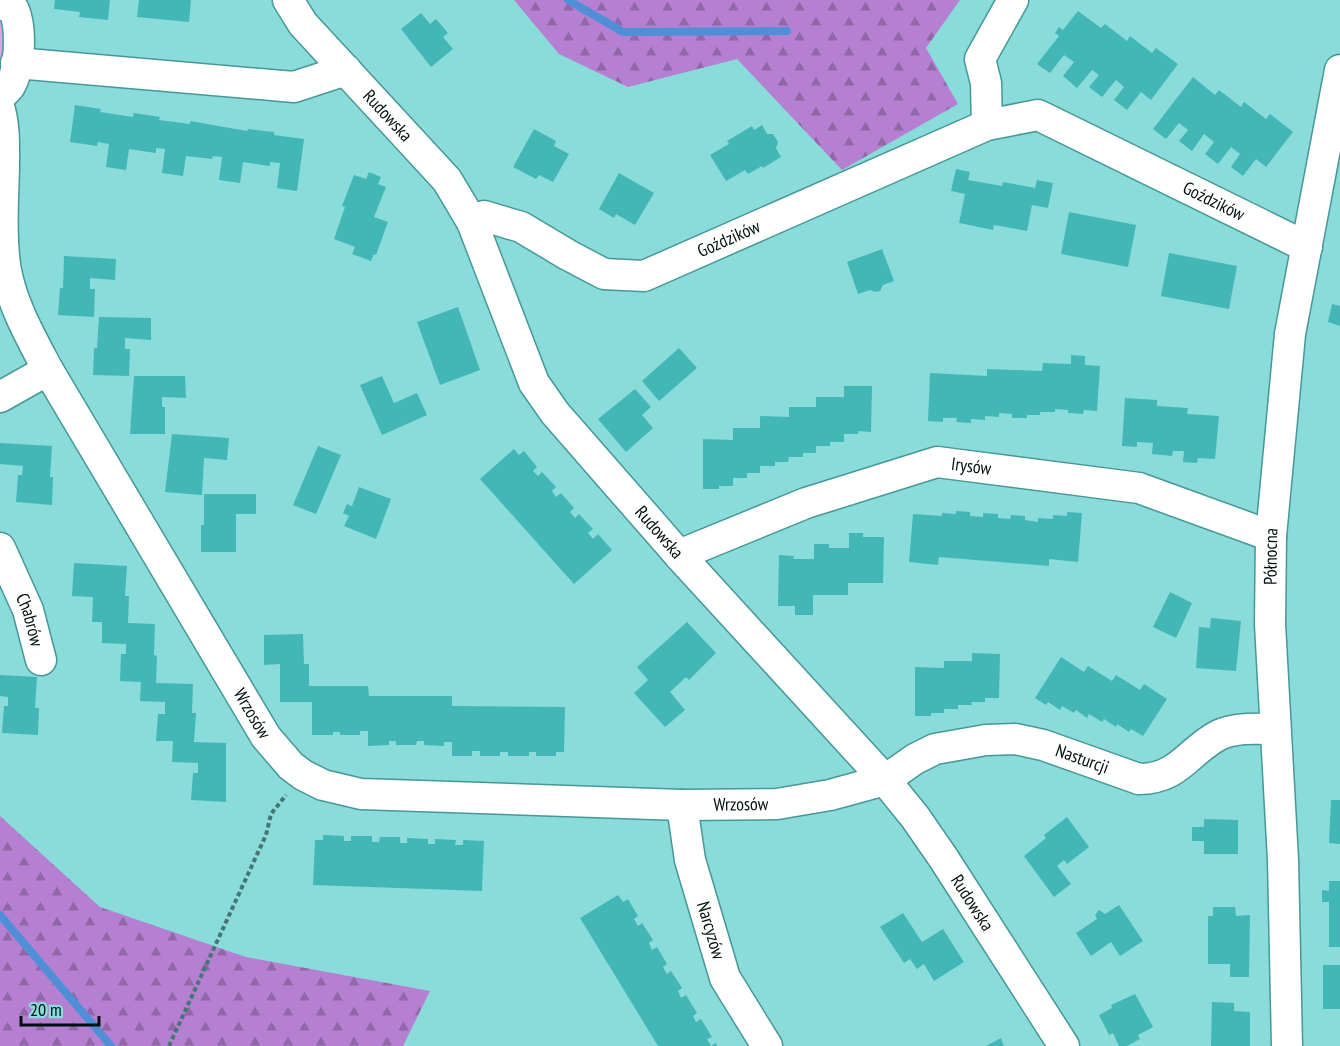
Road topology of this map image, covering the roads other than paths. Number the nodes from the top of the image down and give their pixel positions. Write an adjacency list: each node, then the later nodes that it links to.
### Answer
1 (288, 0): 5 (street, Rudowska)
2 (1013, 0): 9 (street)
3 (0, 3): 4 (street)
4 (16, 63): 5 (street); 7 (street)
5 (346, 70): 11 (street, Rudowska)
6 (1340, 70): 12 (street, Północna)
7 (0, 97)
8 (0, 110): 10 (street, Wrzosów)
9 (987, 125): 11 (street, Goździków); 12 (street, Goździków)
10 (2, 168): 13 (street, Wrzosów)
11 (472, 222): 17 (street, Rudowska)
12 (1307, 247): 15 (street, Północna)
13 (48, 370): 14 (street); 21 (street, Wrzosów)
14 (0, 397)
15 (1271, 536): 17 (street, Irysów); 19 (street, Północna)
16 (0, 549): 18 (street, Chabrów)
17 (679, 555): 20 (street, Rudowska)
18 (41, 660)
19 (1275, 729): 20 (street, Nasturcji); 24 (street, Północna)
20 (885, 780): 21 (street, Wrzosów); 23 (street, Rudowska)
21 (681, 805): 22 (street, Narcyzów)
22 (767, 1046)
23 (1064, 1046)
24 (1287, 1046)

